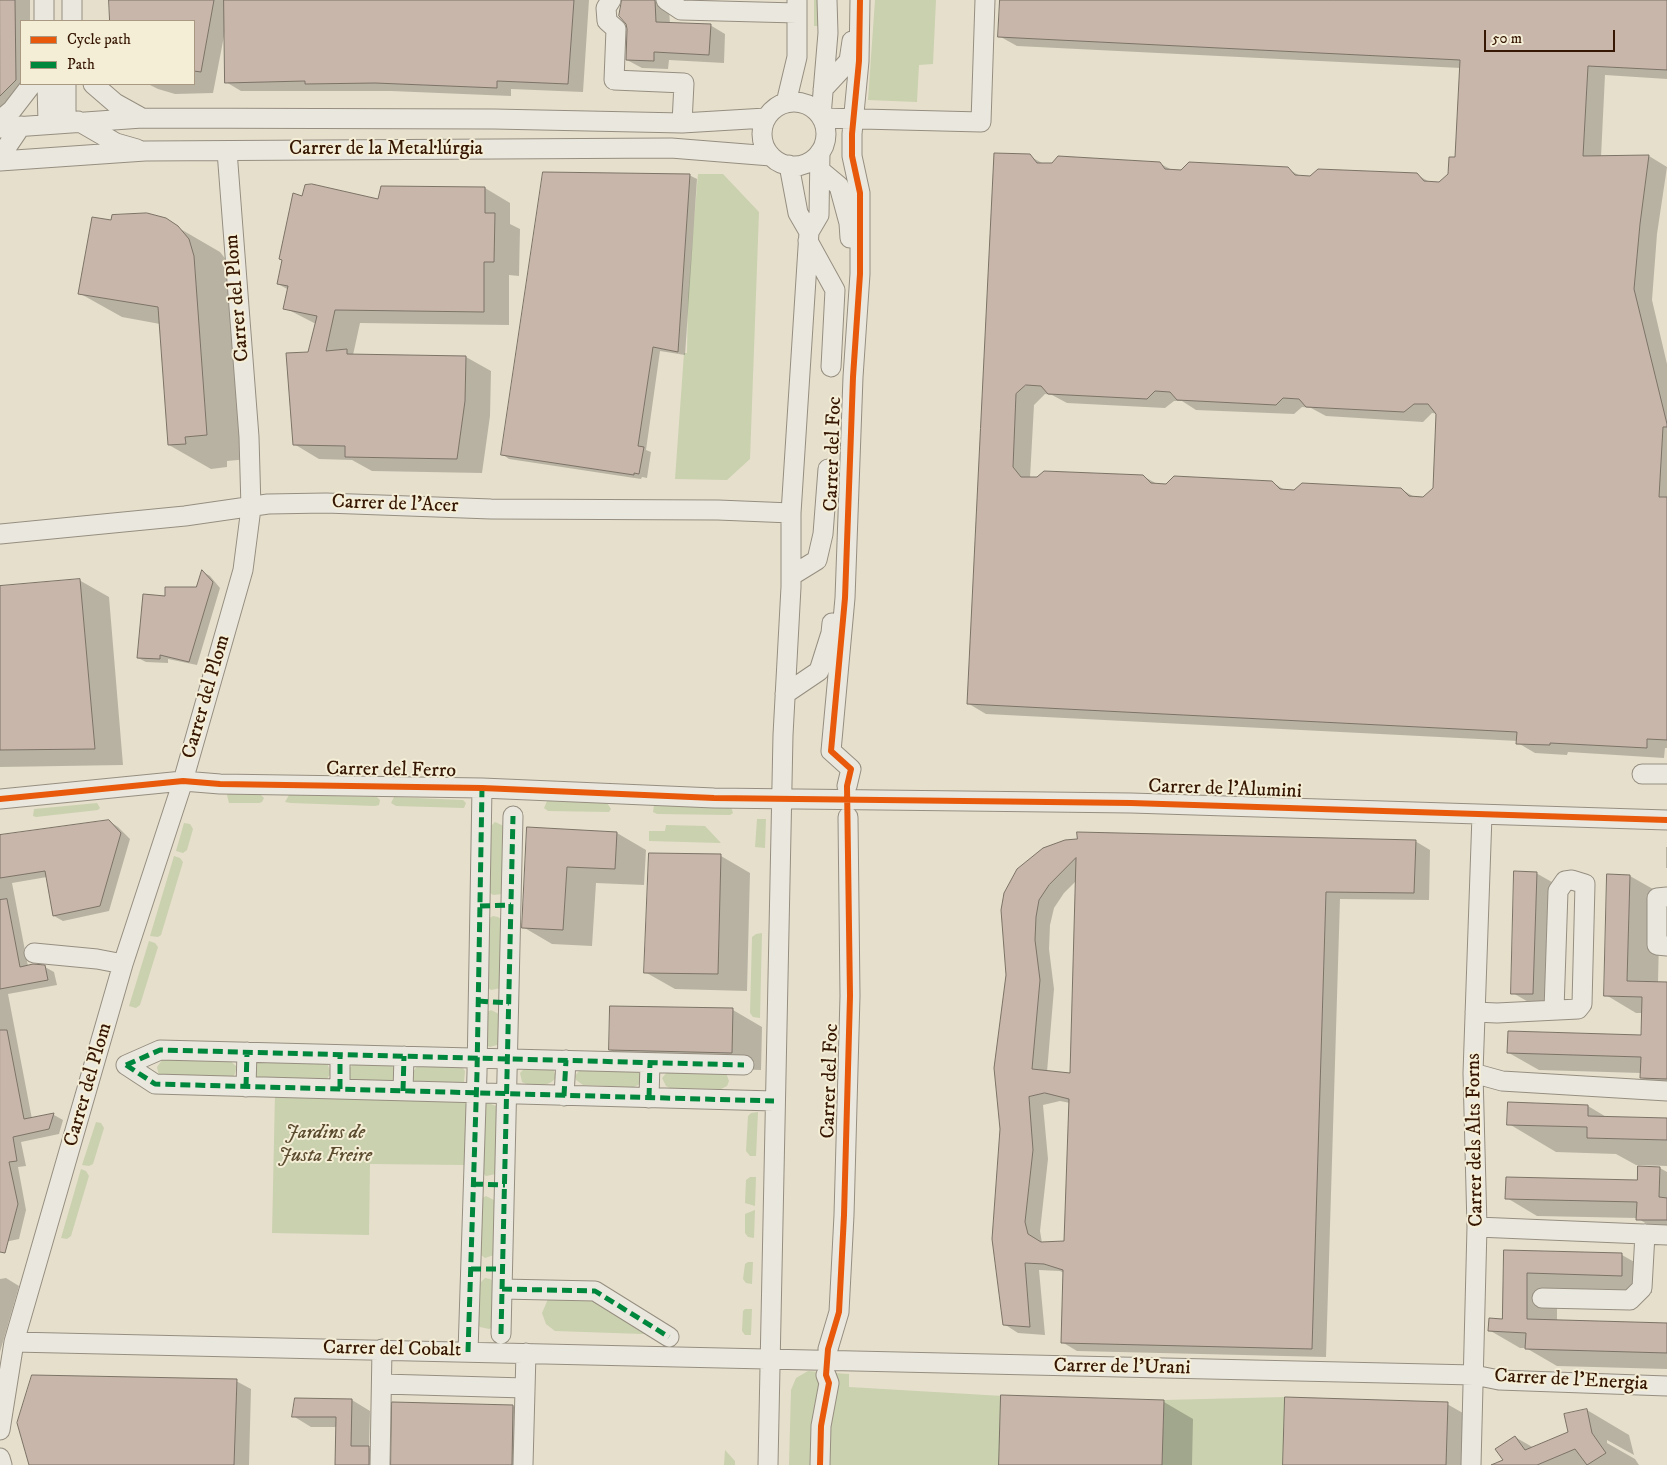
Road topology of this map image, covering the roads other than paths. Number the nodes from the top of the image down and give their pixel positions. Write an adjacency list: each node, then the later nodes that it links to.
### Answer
1 (44, 0): 10 (street)
2 (72, 0): 11 (street)
3 (611, 0): 23 (street)
4 (666, 0): 9 (street)
5 (827, 0): 16 (street)
6 (853, 0): 16 (street)
7 (860, 0): 24 (street)
8 (985, 0): 24 (street)
9 (797, 6): 17 (street)
10 (44, 20)
11 (72, 20)
12 (31, 85): 22 (street)
13 (47, 85): 19 (street)
14 (66, 85): 19 (street)
15 (94, 85): 20 (street)
16 (823, 89): 18 (street)
17 (786, 102): 18 (street); 21 (street)
18 (821, 117): 24 (street); 33 (street)
19 (60, 118): 20 (street, Carrer de la Metal·lúrgia); 25 (street, Carrer de la Metal·lúrgia); 27 (street)
20 (142, 118): 23 (street, Carrer de la Metal·lúrgia)
21 (766, 118): 23 (street, Carrer de la Metal·lúrgia); 29 (street)
22 (0, 120)
23 (682, 124)
24 (853, 124): 44 (street, Carrer del Foc)
25 (20, 126): 26 (street, Carrer de la Metal·lúrgia); 30 (street)
26 (0, 128)
27 (145, 151): 28 (street, Carrer de la Metal·lúrgia); 31 (street, Carrer de la Metal·lúrgia)
28 (227, 151): 29 (street, Carrer de la Metal·lúrgia); 37 (street, Carrer del Plom)
29 (771, 156): 32 (street)
30 (0, 157)
31 (0, 161)
32 (789, 165): 33 (street); 34 (street)
33 (821, 166): 34 (street, Carrer del Foc); 41 (street)
34 (809, 237): 35 (street); 38 (street, Carrer del Foc)
35 (831, 368)
36 (828, 469): 40 (street)
37 (251, 508): 38 (street, Carrer de l'Acer); 39 (street, Carrer de l'Acer); 45 (street, Carrer del Plom)
38 (791, 513): 40 (street, Carrer del Foc)
39 (0, 534)
40 (791, 576): 41 (street, Carrer del Foc)
41 (785, 694): 47 (street, Carrer del Foc)
42 (1642, 774): 43 (street)
43 (1667, 774)
44 (849, 778)
45 (183, 781): 46 (street, Carrer del Ferro); 48 (street, Carrer del Ferro); 58 (street, Carrer del Plom)
46 (482, 788): 47 (street, Carrer del Ferro); 55 (street)
47 (782, 798): 49 (street, Carrer de l'Alumini); 80 (street, Carrer del Foc)
48 (0, 799)
49 (1482, 815): 52 (street, Carrer de l'Alumini); 62 (street, Carrer dels Alts Forns)
50 (513, 816): 54 (street)
51 (848, 819): 93 (street, Carrer del Foc)
52 (1667, 820)
53 (1662, 898): 56 (street)
54 (511, 905): 55 (street); 60 (street)
55 (480, 906): 59 (street)
56 (1667, 946)
57 (34, 953): 58 (street)
58 (123, 964): 92 (street, Carrer del Plom)
59 (478, 1001): 60 (street); 66 (street)
60 (509, 1003): 67 (street)
61 (1554, 1010): 61 (street); 62 (street)
62 (1475, 1012): 71 (street, Carrer dels Alts Forns)
63 (247, 1052): 64 (street); 72 (street); 72 (street)
64 (340, 1055): 65 (street); 73 (street)
65 (404, 1056): 66 (street); 75 (street)
66 (477, 1058): 67 (street); 76 (street)
67 (508, 1059): 68 (street); 77 (street)
68 (566, 1060): 69 (street); 78 (street)
69 (650, 1063): 70 (street); 79 (street)
70 (744, 1065)
71 (1474, 1073): 74 (street); 83 (street, Carrer dels Alts Forns)
72 (246, 1087): 73 (street)
73 (340, 1089): 75 (street)
74 (1667, 1090)
75 (403, 1091): 76 (street)
76 (476, 1093): 77 (street); 81 (street)
77 (507, 1094): 78 (street); 82 (street)
78 (564, 1096): 79 (street)
79 (649, 1098): 80 (street)
80 (774, 1101): 97 (street, Carrer del Foc)
81 (473, 1184): 82 (street); 86 (street)
82 (505, 1185): 87 (street)
83 (1477, 1227): 84 (street); 99 (street, Carrer dels Alts Forns)
84 (1645, 1234): 85 (street); 89 (street)
85 (1667, 1235)
86 (471, 1269): 87 (street); 95 (street)
87 (503, 1269): 88 (street)
88 (502, 1289): 90 (street); 91 (street)
89 (1542, 1298)
90 (502, 1334)
91 (669, 1337)
92 (14, 1342): 94 (street, Carrer del Cobalt); 98 (street); 104 (street)
93 (829, 1345)
94 (382, 1349): 95 (street, Carrer del Cobalt); 101 (street)
95 (468, 1352): 96 (street, Carrer del Cobalt)
96 (526, 1353): 97 (street, Carrer del Cobalt); 103 (street)
97 (770, 1359): 99 (street, Carrer de l'Urani); 109 (street, Carrer del Foc)
98 (0, 1369)
99 (1474, 1375): 102 (street, Carrer de l'Energia); 111 (street, Carrer dels Alts Forns)
100 (828, 1379): 110 (street)
101 (382, 1384): 103 (street); 107 (street)
102 (1667, 1386)
103 (525, 1388): 108 (street)
104 (0, 1430)
105 (0, 1458): 106 (street)
106 (2, 1465)
107 (380, 1465)
108 (523, 1465)
109 (768, 1465)
110 (820, 1465)
111 (1471, 1465)

